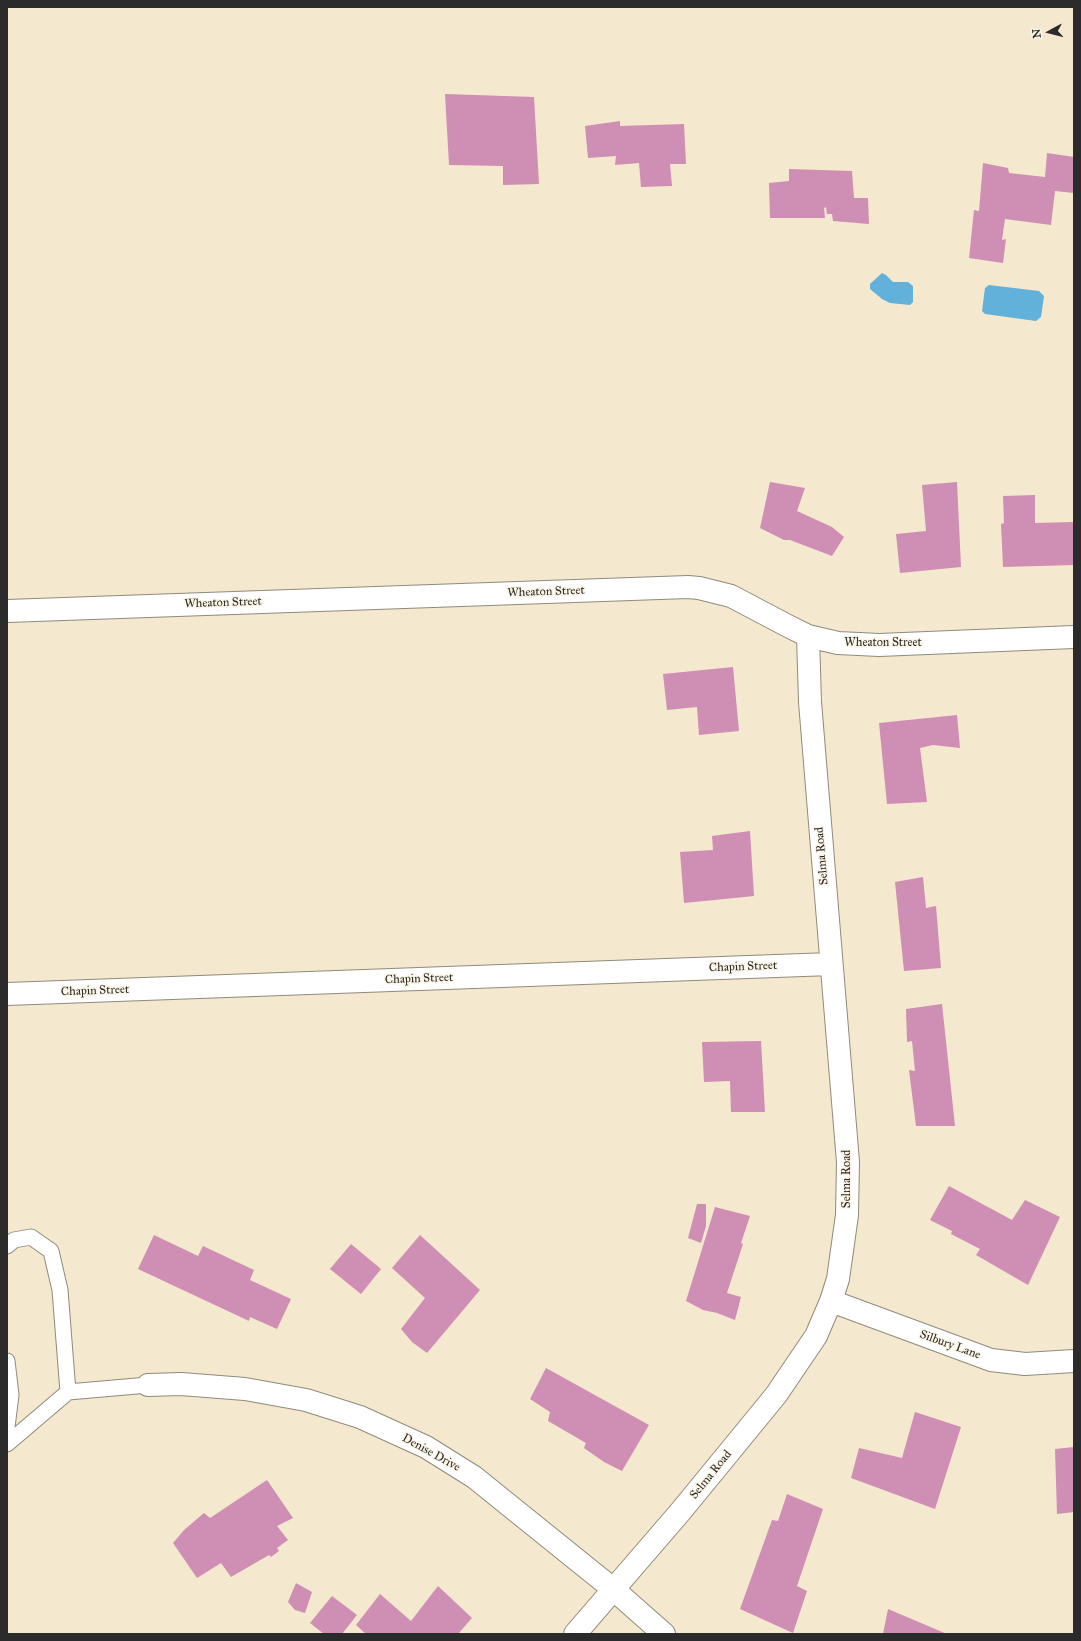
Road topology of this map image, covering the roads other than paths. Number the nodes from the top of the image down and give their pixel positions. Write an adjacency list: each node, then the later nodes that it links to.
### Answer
1 (7, 611): 2 (street, Wheaton Street)
2 (808, 636): 3 (street, Wheaton Street); 4 (street, Selma Road)
3 (1074, 636)
4 (831, 964): 5 (street, Chapin Street); 7 (street, Selma Road)
5 (7, 994)
6 (7, 1246): 11 (lane)
7 (831, 1302): 9 (street, Silbury Lane); 14 (street, Selma Road)
8 (7, 1361): 12 (lane)
9 (1074, 1361)
10 (148, 1385): 11 (lane); 14 (street, Denise Drive)
11 (68, 1392): 13 (lane)
12 (7, 1428)
13 (7, 1444)
14 (613, 1589): 15 (street, Selma Road); 16 (street, Denise Drive)
15 (575, 1634)
16 (664, 1634)

